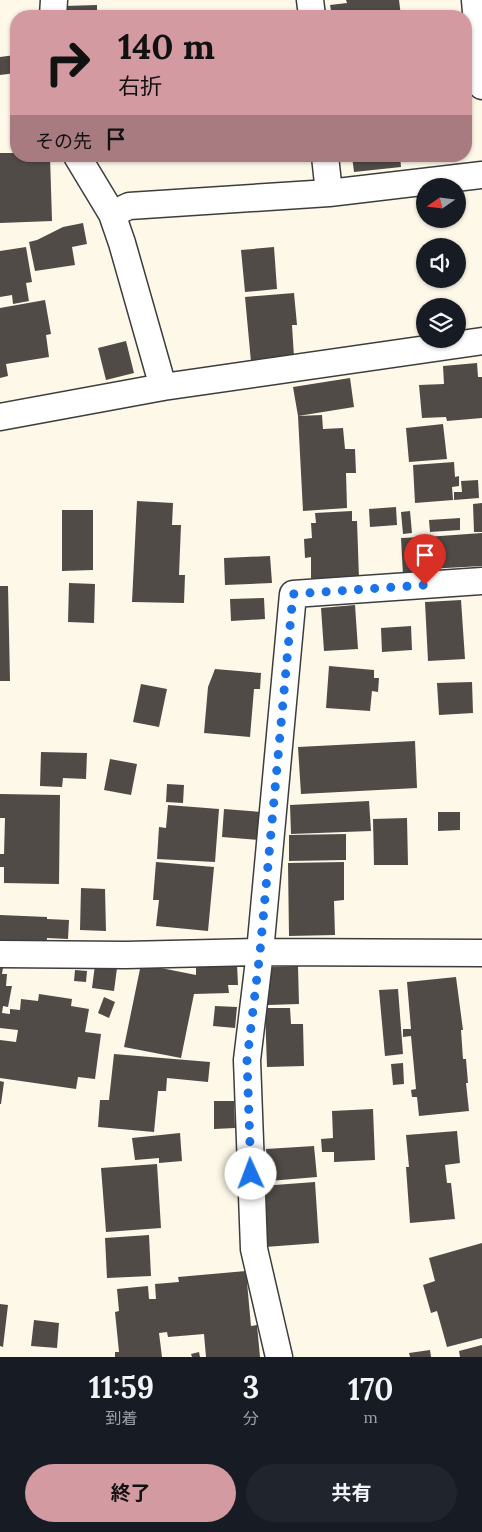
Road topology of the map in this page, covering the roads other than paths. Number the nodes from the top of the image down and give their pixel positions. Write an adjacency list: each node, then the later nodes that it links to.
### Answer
1 (475, 0): 2 (street)
2 (482, 86)
3 (81, 162): 7 (street)
4 (326, 162): 6 (street)
5 (482, 175): 6 (street)
6 (329, 192): 7 (street)
7 (112, 214): 9 (street)
8 (482, 340): 9 (street)
9 (163, 387): 10 (street)
10 (0, 417)
11 (482, 581): 12 (street)
12 (260, 952): 13 (street); 14 (street); 15 (street)
13 (482, 953)
14 (0, 954)
15 (279, 1357)

